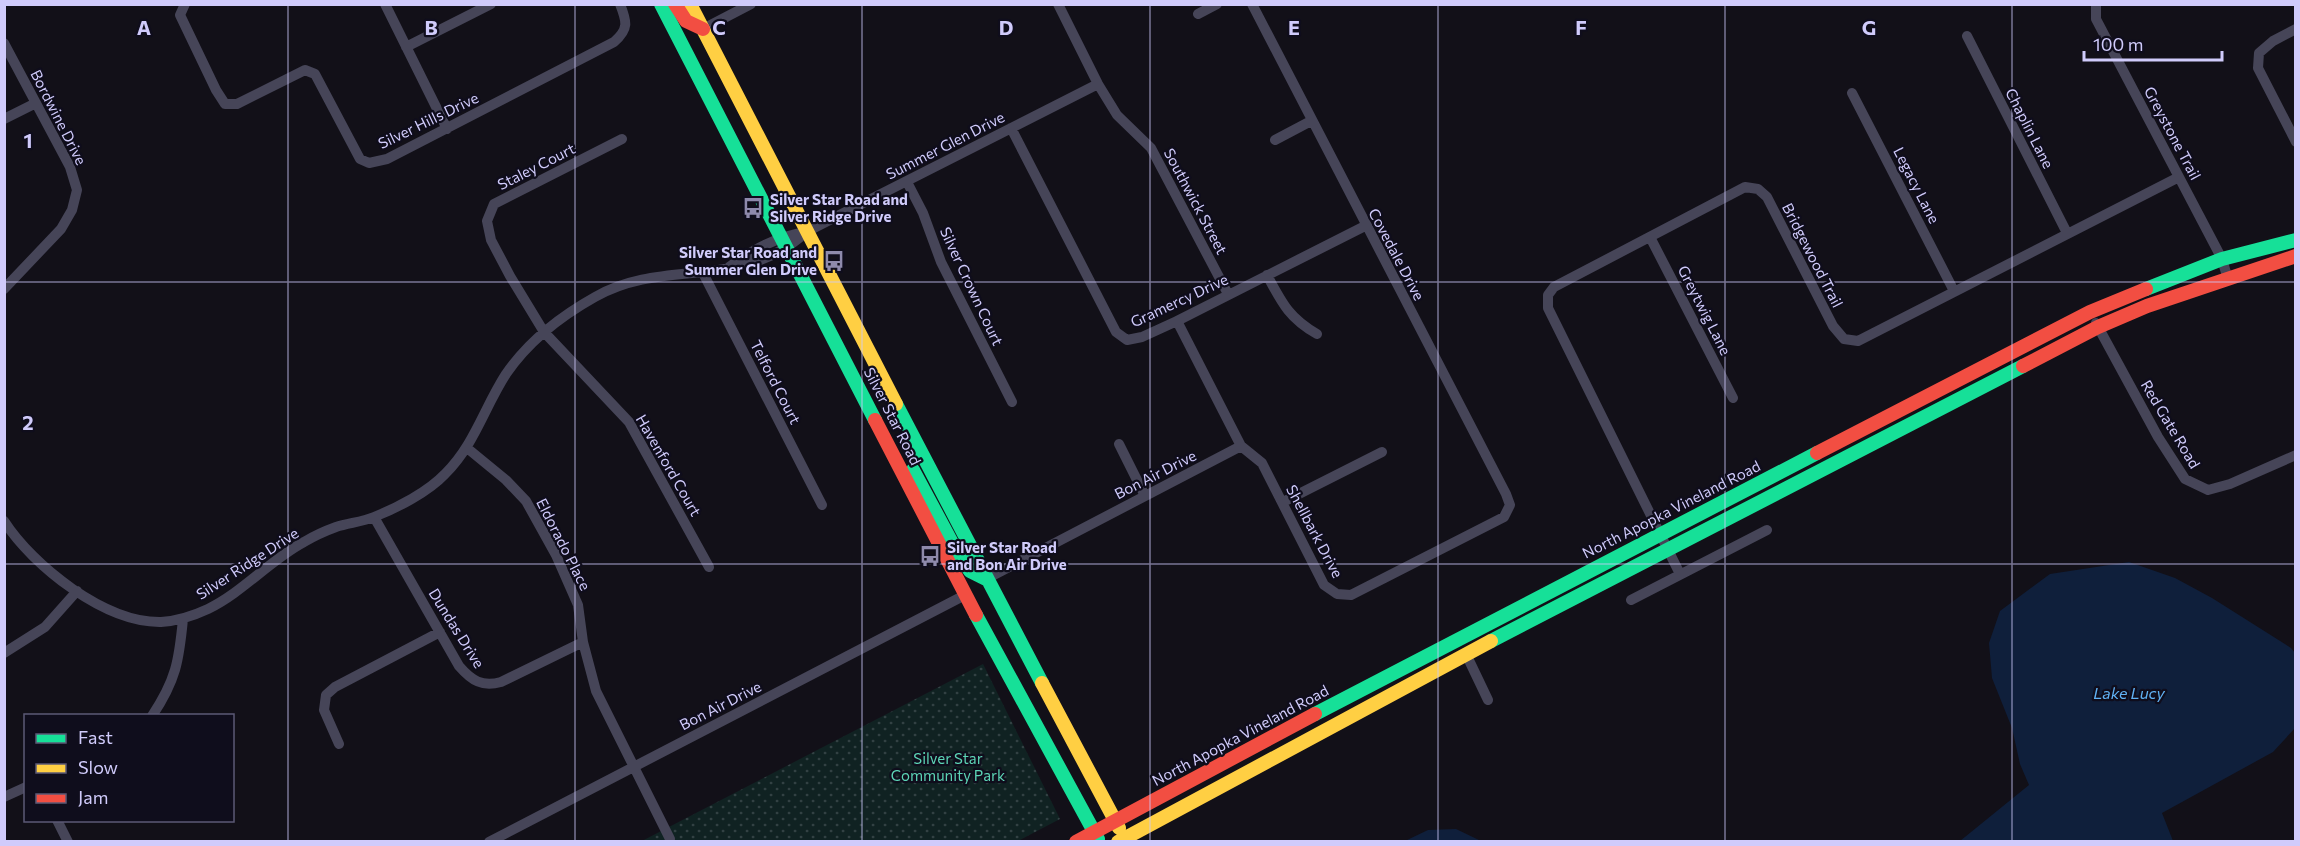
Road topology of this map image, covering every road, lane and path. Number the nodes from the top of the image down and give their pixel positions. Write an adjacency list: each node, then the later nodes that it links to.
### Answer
1 (185, 4): 25 (street, Silver Hills Drive)
2 (385, 4): 18 (street)
3 (490, 4): 18 (street)
4 (620, 4): 25 (street, Silver Hills Drive)
5 (661, 4): 36 (street, Silver Star Road)
6 (675, 4): 14 (street)
7 (690, 4): 14 (street, Silver Star Road)
8 (752, 4): 14 (street)
9 (1058, 4): 19 (street, Southwick Street)
10 (1217, 4): 13 (street)
11 (1252, 4): 23 (street, Covedale Drive)
12 (2096, 4): 29 (street, Greystone Trail)
13 (1198, 14)
14 (703, 29): 32 (street, Silver Star Road)
15 (2295, 29): 28 (street)
16 (1966, 36): 33 (street, Chaplin Lane)
17 (4, 43): 21 (street, Bordwine Drive)
18 (406, 47): 25 (street)
19 (1098, 84): 24 (street, Summer Glen Drive); 44 (street, Southwick Street)
20 (1852, 93): 43 (street, Legacy Lane)
21 (36, 103): 22 (street); 42 (street, Bordwine Drive)
22 (4, 119)
23 (1311, 121): 27 (street); 31 (street, Covedale Drive)
24 (1011, 128): 30 (street, Summer Glen Drive); 46 (street, Gramercy Drive)
25 (447, 129)
26 (622, 139): 48 (street, Staley Court)
27 (1275, 140)
28 (2295, 142)
29 (2179, 177): 33 (street, Bridgewood Trail); 38 (street, Greystone Trail)
30 (907, 182): 32 (street, Summer Glen Drive); 51 (street, Silver Crown Court)
31 (1365, 226): 40 (street, Gramercy Drive); 62 (street, Covedale Drive)
32 (806, 232): 36 (street, Silver Ridge Drive); 69 (street, Silver Star Road)
33 (2067, 233): 43 (street, Bridgewood Trail)
34 (1650, 237): 43 (street, Bridgewood Trail); 50 (street, Greytwig Lane); 65 (street, Bridgewood Trail)
35 (2295, 240): 38 (street, North Apopka Vineland Road)
36 (786, 242): 39 (street, Silver Ridge Drive); 52 (street, Silver Star Road)
37 (2295, 256): 41 (street)
38 (2222, 259): 41 (street, Greystone Trail); 45 (street, North Apopka Vineland Road)
39 (704, 273): 48 (street, Silver Ridge Drive); 60 (street, Telford Court)
40 (1267, 275): 44 (street, Gramercy Drive); 49 (street)
41 (2227, 276): 47 (street)
42 (4, 289)
43 (1954, 291)
44 (1228, 294): 46 (street, Gramercy Drive)
45 (2090, 312): 47 (street, Red Gate Road); 65 (street, North Apopka Vineland Road)
46 (1176, 321): 54 (street, Shellbark Drive)
47 (2098, 327): 57 (street, Red Gate Road); 66 (street)
48 (544, 332): 55 (street, Silver Ridge Drive); 67 (street, Havenford Court)
49 (1317, 334)
50 (1733, 398)
51 (1012, 402)
52 (885, 436): 69 (street); 71 (street, Silver Star Road)
53 (1119, 444): 58 (street)
54 (1241, 446): 58 (street, Bon Air Drive); 59 (street, Shellbark Drive)
55 (467, 448): 61 (street, Silver Ridge Drive); 75 (street, Eldorado Place)
56 (1382, 452): 59 (street)
57 (2295, 455)
58 (1145, 496): 69 (street, Bon Air Drive)
59 (1283, 502): 62 (street, Shellbark Drive)
60 (822, 505)
61 (374, 517): 73 (street, Silver Ridge Drive); 74 (street, Dundas Drive)
62 (1504, 517)
63 (4, 521): 70 (street, Silver Ridge Drive)
64 (1767, 530): 68 (street)
65 (1660, 533): 66 (street, Bridgewood Trail); 84 (street, North Apopka Vineland Road)
66 (1668, 551): 68 (street, Bridgewood Trail); 77 (street)
67 (709, 567)
68 (1680, 574): 72 (street)
69 (986, 579): 84 (street, Silver Star Road)
70 (77, 591): 73 (street, Silver Ridge Drive); 76 (street)
71 (965, 595): 81 (street, Bon Air Drive); 86 (street, Silver Star Road)
72 (1631, 600)
73 (183, 619): 79 (street)
74 (440, 632): 75 (street, Dundas Drive); 80 (street)
75 (582, 642): 81 (street, Eldorado Place)
76 (4, 653)
77 (1466, 654): 78 (street); 88 (street)
78 (1488, 700)
79 (153, 714)
80 (339, 744)
81 (634, 767): 87 (street, Eldorado Place); 90 (street, Bon Air Drive)
82 (24, 788): 83 (street)
83 (4, 797)
84 (1115, 821): 86 (street, North Apopka Vineland Road); 88 (street, Silver Star Road)
85 (58, 822): 89 (street)
86 (1096, 837): 91 (street, North Apopka Vineland Road)
87 (670, 839)
88 (1123, 840)
89 (68, 842)
90 (489, 842)
91 (1076, 842)

